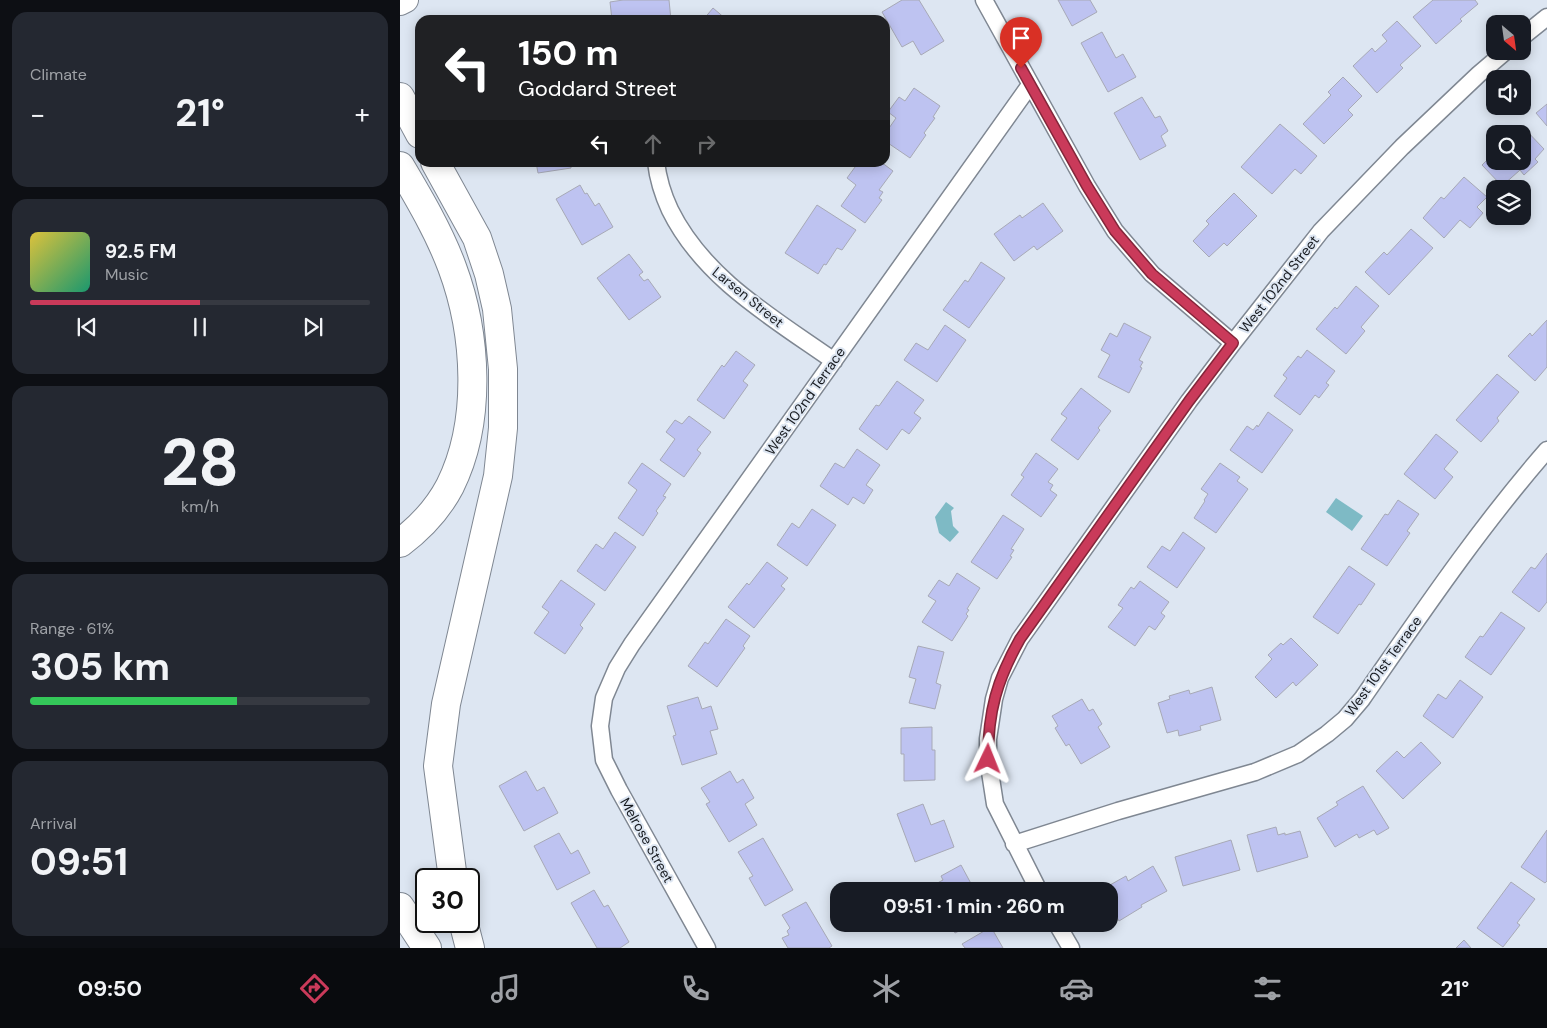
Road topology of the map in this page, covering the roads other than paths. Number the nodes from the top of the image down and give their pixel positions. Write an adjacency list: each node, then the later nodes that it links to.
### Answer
1 (406, 0): 3 (main road)
2 (984, 0): 7 (street)
3 (400, 3)
4 (1547, 17): 5 (street)
5 (1531, 30)
6 (1495, 60): 13 (street, West 102nd Street)
7 (1030, 85): 13 (street); 14 (street, West 102nd Terrace)
8 (400, 97): 9 (highway)
9 (415, 125)
10 (400, 166): 16 (highway)
11 (439, 167): 19 (highway)
12 (657, 167): 14 (street, Larsen Street)
13 (1233, 343): 18 (street, West 102nd Street)
14 (834, 361): 17 (street, West 102nd Terrace)
15 (1547, 450): 18 (street, West 101st Terrace)
16 (400, 543)
17 (600, 726): 26 (street, Melrose Street)
18 (1014, 844): 20 (street)
19 (452, 868)
20 (1034, 882)
21 (400, 907): 24 (highway)
22 (1062, 932): 27 (street)
23 (466, 933): 25 (highway)
24 (427, 948)
25 (470, 948)
26 (707, 948)
27 (1071, 948)

